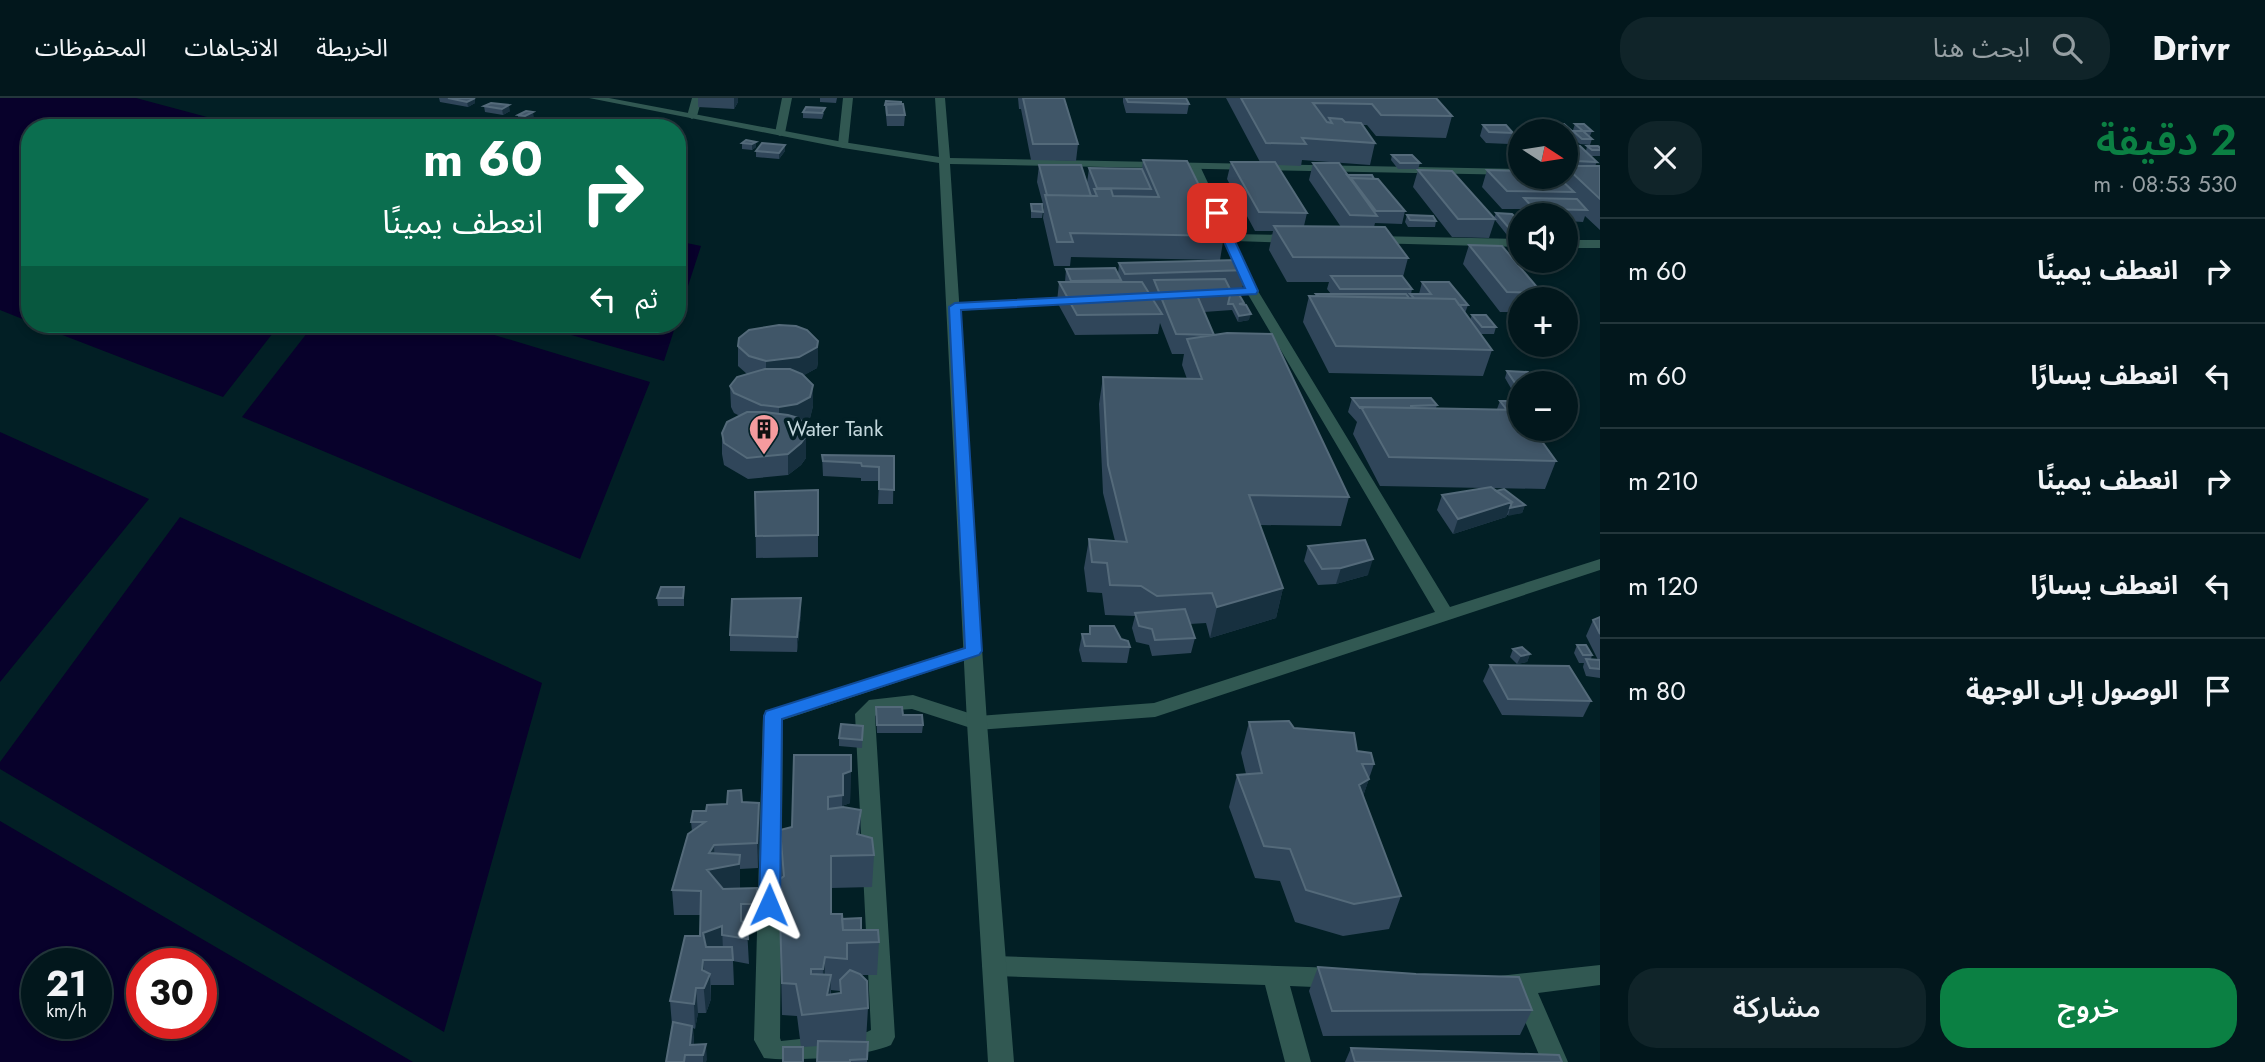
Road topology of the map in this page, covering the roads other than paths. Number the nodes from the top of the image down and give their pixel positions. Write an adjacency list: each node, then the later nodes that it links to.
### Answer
1 (697, 98): 6 (street)
2 (787, 98): 7 (street)
3 (848, 98): 8 (street)
4 (940, 98): 9 (street)
5 (602, 99): 6 (street)
6 (692, 116): 7 (street)
7 (780, 133): 8 (street)
8 (843, 145): 9 (street)
9 (946, 160): 10 (street); 23 (street)
10 (1195, 166): 11 (street); 15 (street)
11 (1439, 172): 12 (street); 13 (street)
12 (1508, 172)
13 (1449, 182)
14 (1495, 233): 18 (street)
15 (1227, 237): 16 (street); 25 (street)
16 (1310, 239)
17 (1366, 240): 18 (street)
18 (1504, 243): 19 (street)
19 (1508, 243)
20 (1578, 244): 21 (street)
21 (1600, 244)
22 (1099, 299): 23 (street)
23 (955, 307): 26 (street)
24 (1600, 564): 25 (street)
25 (1445, 614): 27 (street)
26 (973, 651): 27 (street); 27 (street)
27 (977, 723): 28 (street)
28 (993, 965): 30 (street); 34 (street)
29 (1600, 975): 33 (street)
30 (1275, 976): 31 (street); 35 (street)
31 (1358, 979)
32 (1481, 984): 33 (street)
33 (1522, 985): 36 (street)
34 (1001, 1062)
35 (1298, 1062)
36 (1555, 1062)

